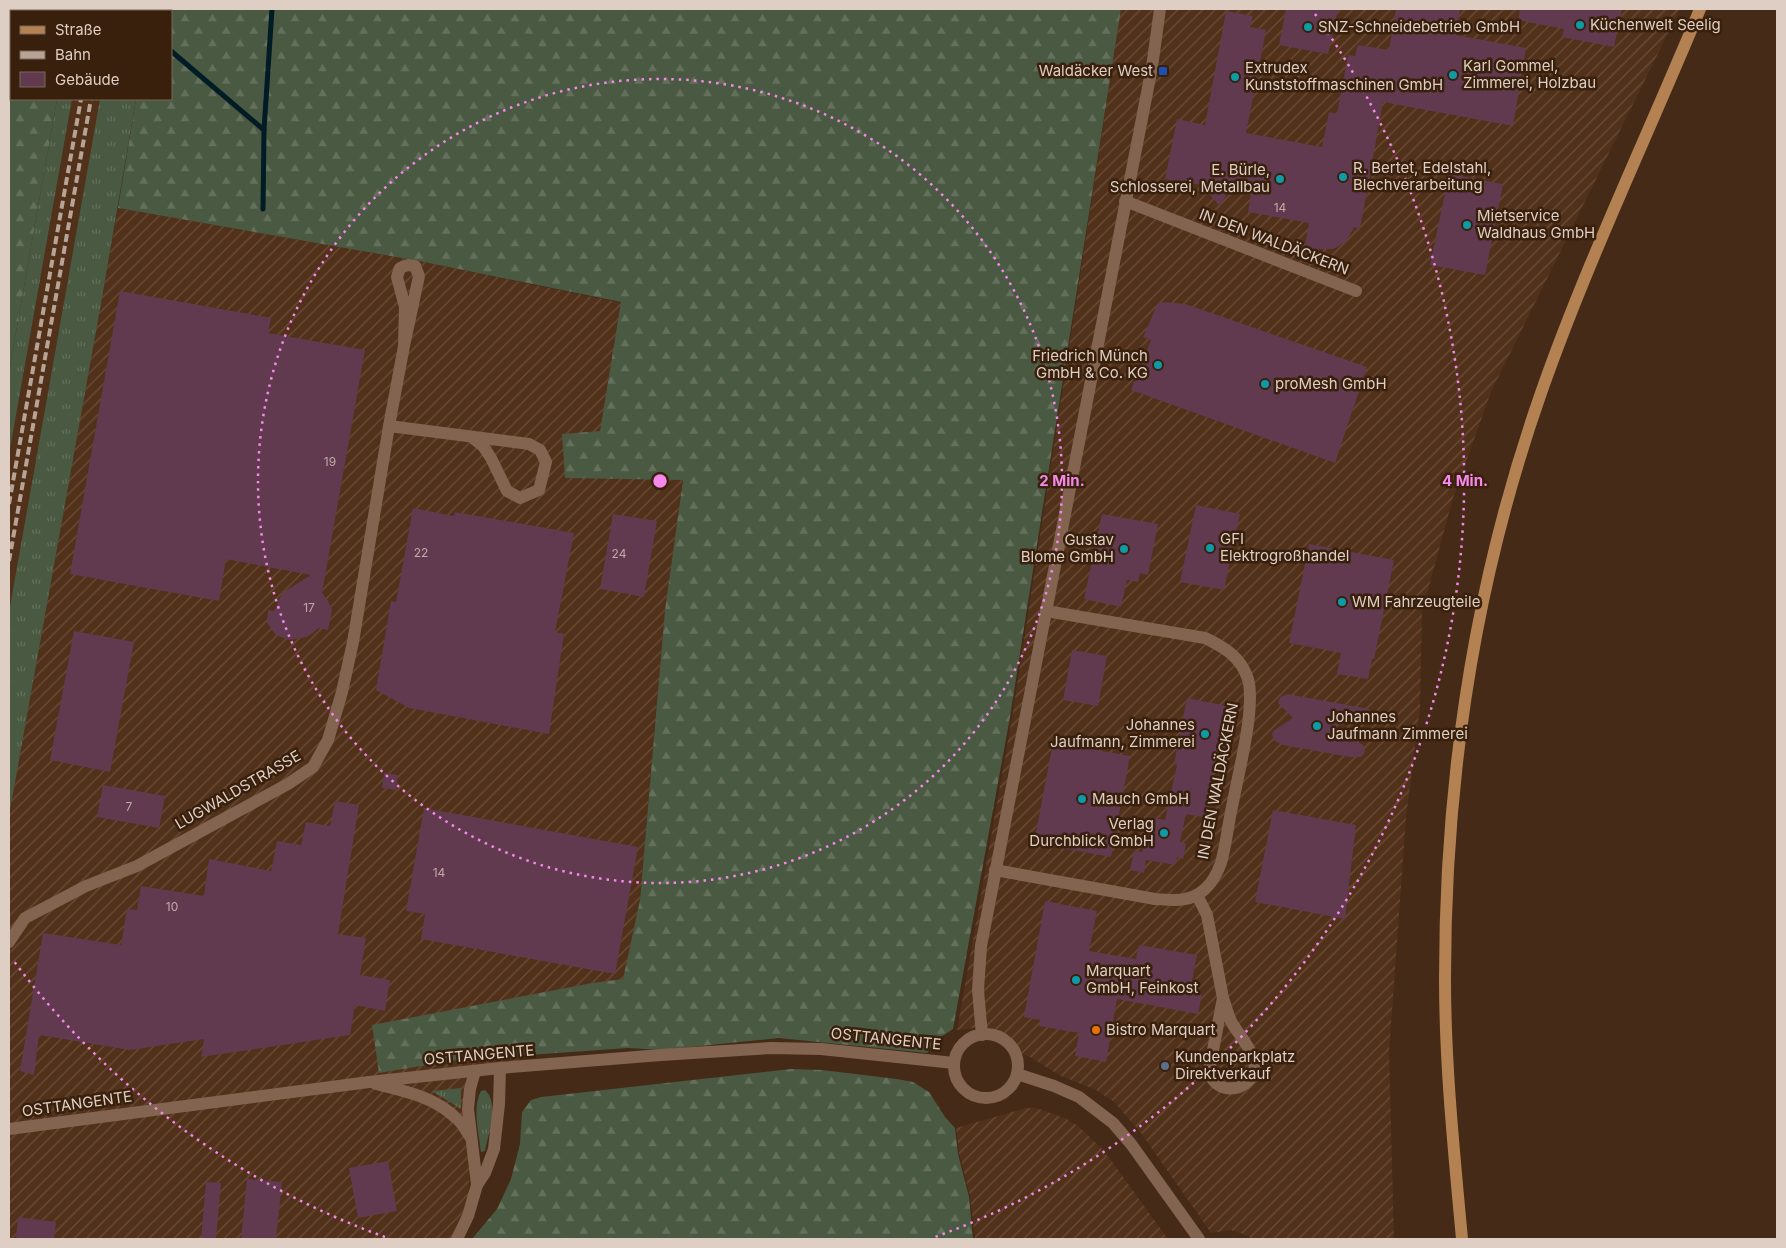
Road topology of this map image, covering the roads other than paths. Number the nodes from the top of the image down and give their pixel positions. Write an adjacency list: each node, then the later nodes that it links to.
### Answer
1 (1160, 9): 3 (street)
2 (1700, 9): 24 (main road)
3 (1125, 201): 4 (street, IN DEN WALDÄCKERN); 8 (street)
4 (1356, 291)
5 (404, 346): 5 (street, LUGWALDSTRASSE); 6 (street, LUGWALDSTRASSE)
6 (389, 426): 7 (street); 11 (street, LUGWALDSTRASSE)
7 (472, 437): 7 (street)
8 (1046, 611): 9 (street); 10 (street, IN DEN WALDÄCKERN)
9 (995, 870): 10 (street); 13 (street)
10 (1197, 895): 12 (street)
11 (9, 942)
12 (1223, 998): 12 (street)
13 (982, 1035): 14 (street, OSTTANGENTE); 17 (street)
14 (954, 1063): 15 (street, OSTTANGENTE); 17 (street, OSTTANGENTE)
15 (500, 1068): 16 (street, OSTTANGENTE); 21 (street)
16 (475, 1071): 18 (street, OSTTANGENTE); 20 (street)
17 (1017, 1074): 23 (street)
18 (369, 1082): 19 (street, OSTTANGENTE); 20 (street)
19 (9, 1129)
20 (471, 1138): 21 (street)
21 (477, 1185): 22 (street)
22 (457, 1239)
23 (1198, 1239)
24 (1462, 1239)

